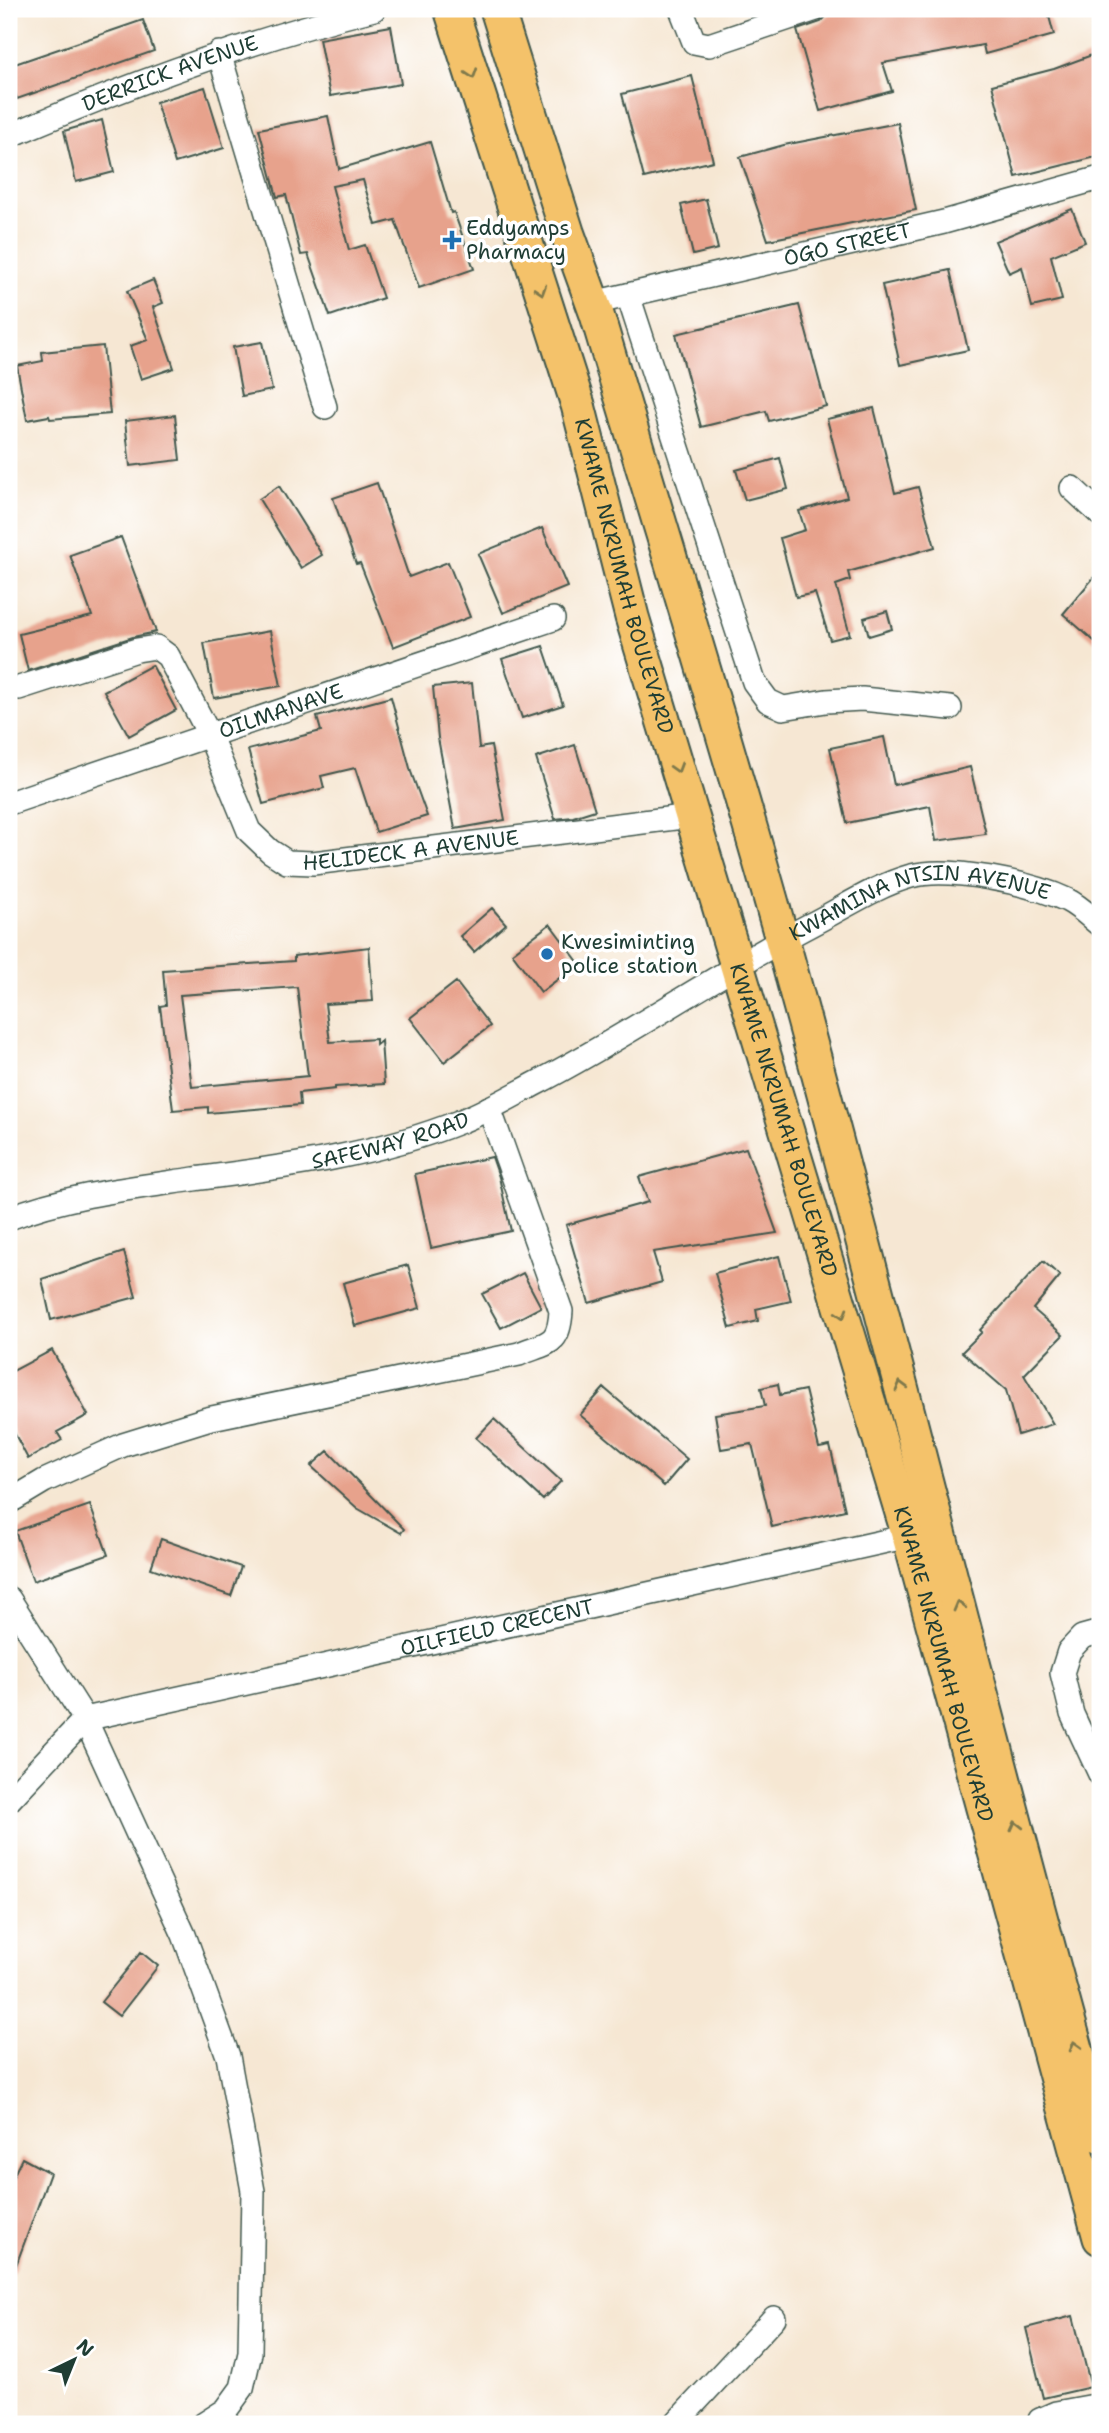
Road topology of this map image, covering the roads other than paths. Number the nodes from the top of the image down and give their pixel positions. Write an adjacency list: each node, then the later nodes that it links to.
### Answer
1 (374, 9): 6 (street, DERRICK AVENUE)
2 (451, 9): 19 (highway, KWAME NKRUMAH BOULEVARD, one-way to 19)
3 (497, 9): 10 (highway, KWAME NKRUMAH BOULEVARD)
4 (681, 9): 5 (street)
5 (816, 9)
6 (219, 53): 7 (street, DERRICK AVENUE); 11 (street)
7 (9, 136)
8 (1100, 178): 9 (street, OGO STREET)
9 (628, 295): 10 (street, OGO STREET); 16 (street)
10 (593, 303): 21 (highway, KWAME NKRUMAH BOULEVARD)
11 (325, 407)
12 (1072, 488): 13 (street)
13 (1100, 514)
14 (553, 619): 17 (street, OILMANAVE)
15 (19, 688): 17 (street, HELIDECK A AVENUE)
16 (950, 708)
17 (209, 734): 18 (street, OILMANAVE); 19 (street, HELIDECK A AVENUE)
18 (9, 803)
19 (691, 816): 22 (highway, KWAME NKRUMAH BOULEVARD)
20 (1100, 925): 21 (street, KWAMINA NTSIN AVENUE)
21 (782, 940): 22 (street, KWAMINA NTSIN AVENUE); 32 (highway, KWAME NKRUMAH BOULEVARD, one-way to 21)
22 (737, 965): 23 (street, SAFEWAY ROAD); 26 (highway, KWAME NKRUMAH BOULEVARD, one-way to 26)
23 (489, 1108): 24 (street, SAFEWAY ROAD); 25 (street)
24 (9, 1218)
25 (9, 1502)
26 (909, 1536): 29 (street, OILFIELD CRECENT); 33 (highway, KWAME NKRUMAH BOULEVARD)
27 (9, 1599): 29 (street)
28 (1100, 1632): 30 (street)
29 (85, 1719): 31 (street); 36 (street)
30 (1100, 1774)
31 (9, 1800)
32 (1100, 2135)
33 (1100, 2238)
34 (774, 2318): 37 (street)
35 (1100, 2405): 38 (street)
36 (204, 2424)
37 (675, 2424)
38 (1039, 2424)

